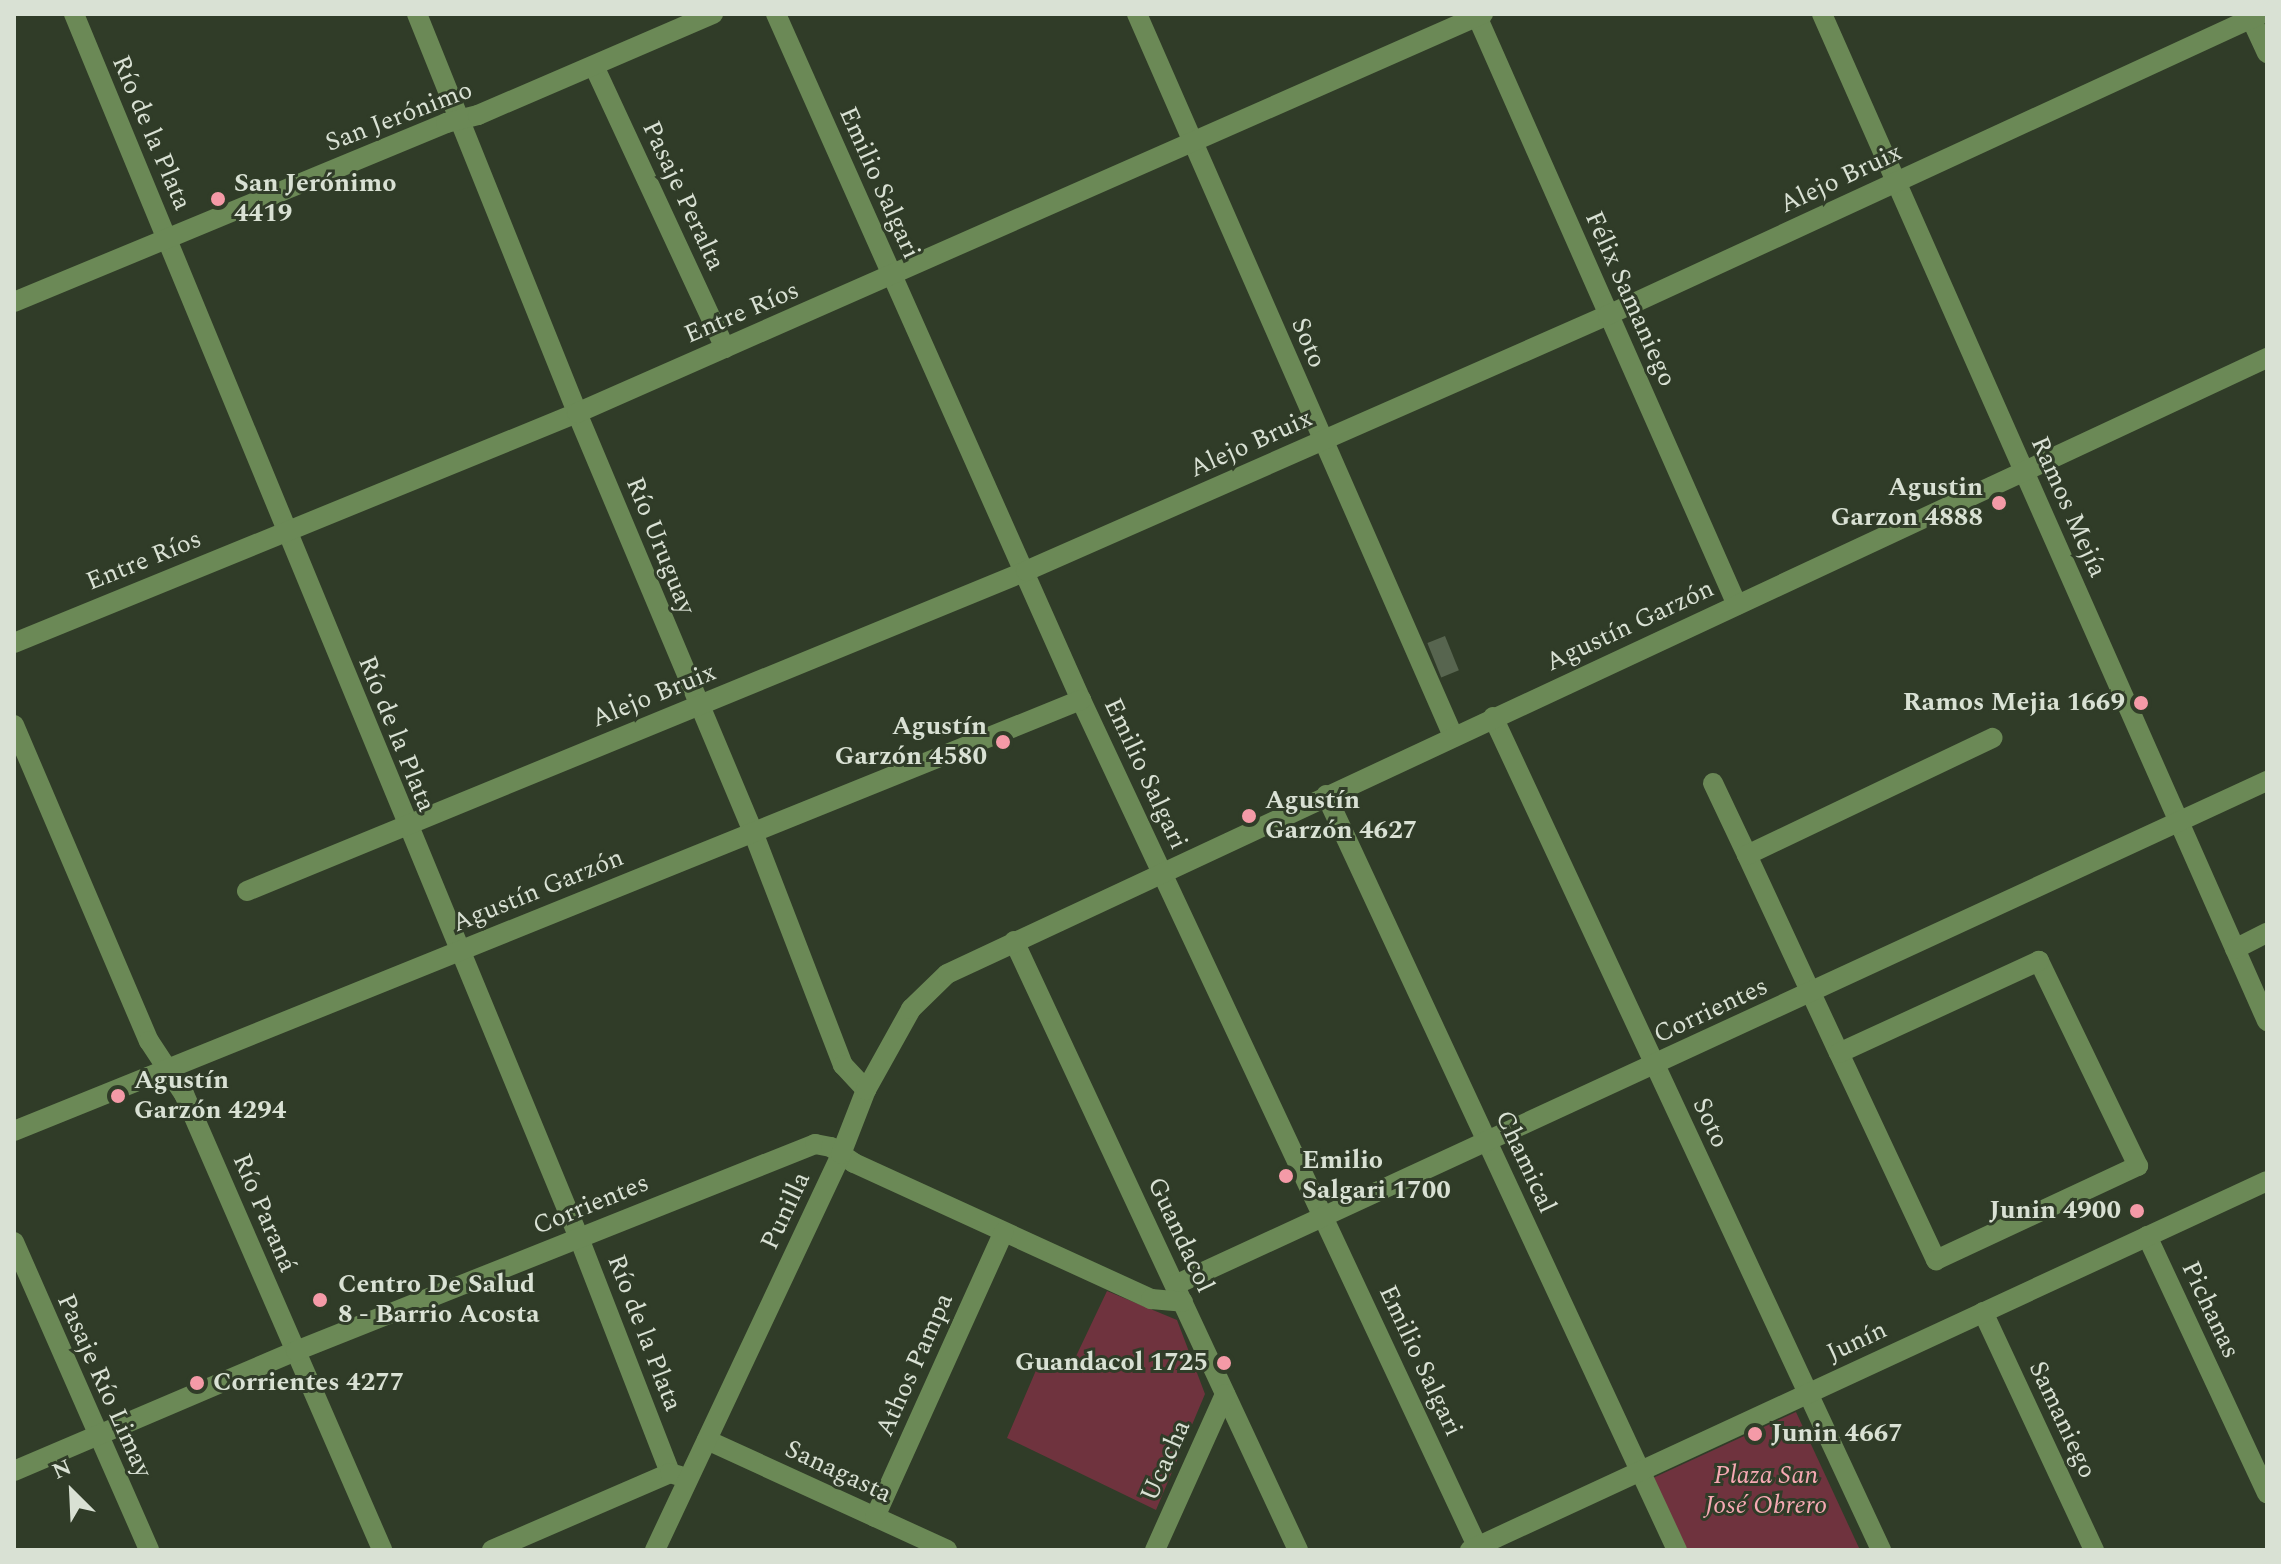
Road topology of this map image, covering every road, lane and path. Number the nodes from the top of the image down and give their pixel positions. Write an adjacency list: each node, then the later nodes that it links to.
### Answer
1 (74, 14): 14 (street, Río de la Plata)
2 (417, 14): 11 (street, Río Uruguay)
3 (713, 14): 10 (street, San Jerónimo)
4 (776, 14): 15 (street, Emilio Salgari)
5 (1137, 14): 12 (street, Soto)
6 (1822, 14): 13 (street, Ramos Mejía)
7 (1479, 15): 12 (street, Entre Ríos); 17 (street, Félix Samaniego)
8 (2254, 16): 9 (street); 13 (street, Alejo Bruix)
9 (2267, 53)
10 (594, 66): 11 (street, San Jerónimo); 18 (street, Pasaje Peralta)
11 (459, 119): 14 (street, San Jerónimo); 20 (street, Río Uruguay)
12 (1194, 140): 15 (street, Entre Ríos); 21 (street, Soto)
13 (1896, 182): 17 (street, Alejo Bruix); 22 (street, Ramos Mejía)
14 (167, 238): 16 (street, San Jerónimo); 23 (street, Río de la Plata)
15 (892, 277): 18 (street, Entre Ríos); 24 (street, Emilio Salgari)
16 (14, 302)
17 (1608, 315): 21 (street, Alejo Bruix); 25 (street, Félix Samaniego)
18 (725, 348): 20 (street, Entre Ríos)
19 (2267, 358): 22 (street, Agustín Garzón)
20 (577, 413): 23 (street, Entre Ríos); 28 (street, Río Uruguay)
21 (1322, 442): 24 (street, Alejo Bruix); 31 (street, Soto)
22 (2024, 474): 25 (street, Agustín Garzón); 36 (street, Ramos Mejía)
23 (284, 531): 26 (street, Entre Ríos); 37 (street, Río de la Plata)
24 (1026, 571): 27 (street, Emilio Salgari); 28 (street, Alejo Bruix)
25 (1737, 605): 29 (street, Agustín Garzón)
26 (14, 643)
27 (1081, 700): 38 (street, Agustín Garzón); 40 (street, Emilio Salgari)
28 (698, 706): 37 (street, Alejo Bruix); 38 (street, Río Uruguay)
29 (1493, 717): 31 (street, Agustín Garzón); 49 (street, Soto)
30 (14, 725): 50 (street, Río Paraná)
31 (1453, 736): 35 (street, Agustín Garzón)
32 (1992, 738): 39 (street)
33 (2267, 781): 36 (street, Corrientes)
34 (1713, 783): 39 (street)
35 (1326, 795): 40 (street, Agustín Garzón); 53 (street, Chamical)
36 (2179, 824): 44 (street, Ramos Mejía); 46 (street, Corrientes)
37 (406, 825): 41 (street, Alejo Bruix); 45 (street, Río de la Plata)
38 (753, 832): 45 (street, Agustín Garzón); 51 (street, Río Uruguay)
39 (1747, 855): 46 (street)
40 (1163, 872): 43 (street, Agustín Garzón); 56 (street, Emilio Salgari)
41 (247, 891)
42 (2267, 933): 44 (street)
43 (1014, 941): 51 (street, Punilla); 61 (street, Guandacol)
44 (2235, 949): 47 (street, Ramos Mejía)
45 (459, 951): 50 (street, Agustín Garzón); 59 (street, Río de la Plata)
46 (1811, 993): 48 (street); 49 (street, Corrientes)
47 (2267, 1021)
48 (1839, 1053): 48 (street)
49 (1655, 1065): 53 (street, Corrientes); 64 (street, Soto)
50 (168, 1068): 52 (street, Agustín Garzón); 63 (street, Río Paraná)
51 (866, 1090): 54 (street, Punilla)
52 (14, 1131)
53 (1487, 1142): 56 (street, Corrientes); 69 (street, Chamical)
54 (841, 1154): 57 (street, Corrientes); 59 (street, Corrientes); 67 (street, Punilla)
55 (2267, 1181): 58 (street, Junín)
56 (1325, 1217): 61 (street, Corrientes); 73 (street, Emilio Salgari)
57 (1003, 1233): 61 (street, Corrientes); 72 (street, Athos Pampa)
58 (2147, 1236): 62 (street, Junín); 71 (street, Pichanas)
59 (579, 1238): 63 (street, Corrientes); 70 (street, Río de la Plata)
60 (14, 1242): 66 (street, Pasaje Río Limay)
61 (1179, 1294): 65 (street, Guandacol)
62 (1983, 1312): 64 (street, Junín); 83 (street, Samaniego)
63 (296, 1351): 66 (street, Corrientes); 75 (street, Río Paraná)
64 (1808, 1393): 69 (street, Junín); 82 (street, Soto)
65 (1225, 1394): 79 (street, Ucacha); 80 (street, Guandacol)
66 (97, 1436): 68 (street, Corrientes); 74 (street, Pasaje Río Limay)
67 (707, 1440): 70 (street, Punilla); 72 (street, Sanagasta)
68 (14, 1471)
69 (1640, 1471): 73 (street, Junín); 81 (street, Chamical)
70 (679, 1476): 76 (street); 77 (street, Punilla)
71 (2267, 1493)
72 (875, 1517): 78 (street, Sanagasta)
73 (1476, 1549)
74 (149, 1550)
75 (382, 1550)
76 (492, 1550)
77 (655, 1550)
78 (947, 1550)
79 (1155, 1550)
80 (1298, 1550)
81 (1677, 1550)
82 (1881, 1550)
83 (2094, 1550)

